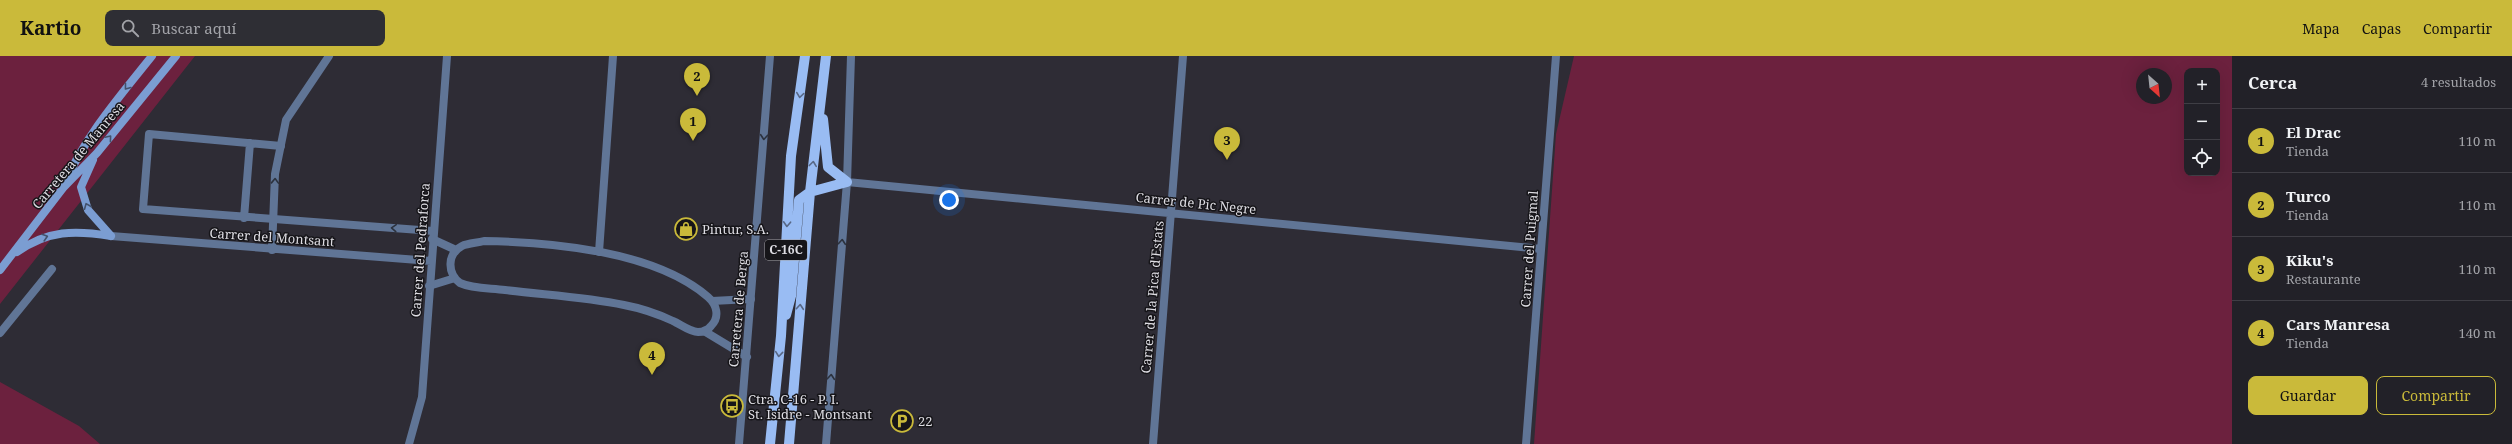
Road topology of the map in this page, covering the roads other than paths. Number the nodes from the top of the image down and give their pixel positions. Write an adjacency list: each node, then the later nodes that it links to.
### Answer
1 (152, 56): 17 (main road, one-way to 17)
2 (176, 56): 15 (main road, Carretera de Manresa, one-way to 2)
3 (329, 56): 14 (street)
4 (447, 56): 22 (street, Carrer del Pedraforca)
5 (613, 56): 28 (street)
6 (770, 56): 35 (street, Carretera de Berga, one-way to 35)
7 (805, 56): 39 (main road, C-16C, one-way to 39)
8 (826, 56): 12 (main road, C-16C)
9 (851, 56): 16 (street)
10 (1183, 56): 19 (street, Carrer de la Pica d'Estats)
11 (1556, 56): 25 (street, Carrer del Puigmal)
12 (822, 93): 16 (main road); 18 (main road, C-16C, one-way to 12)
13 (250, 143): 14 (street); 20 (street); 20 (street)
14 (281, 146): 21 (street, one-way to 14)
15 (96, 153): 17 (main road, Carretera de Manresa); 23 (main road, one-way to 15)
16 (847, 182): 18 (main road); 19 (street, Carrer de Pic Negre); 45 (street, one-way to 16)
17 (64, 188): 29 (main road, Carretera de Manresa)
18 (810, 192): 39 (main road); 44 (main road, C-16C, one-way to 18)
19 (1171, 212): 25 (street, Carrer de Pic Negre); 46 (street, Carrer de la Pica d'Estats)
20 (244, 218): 21 (street)
21 (274, 220): 22 (street, one-way to 21); 26 (street)
22 (433, 231): 24 (street, Carrer del Pedraforca)
23 (111, 236): 26 (street, Carrer del Montsant); 29 (main road, one-way to 23)
24 (432, 240): 27 (street); 30 (street, Carrer del Pedraforca)
25 (1541, 249): 47 (street, Carrer del Puigmal)
26 (272, 250): 30 (street, Carrer del Montsant)
27 (456, 250): 28 (street); 33 (street)
28 (599, 252): 36 (street)
29 (11, 256): 32 (main road, Carretera de Manresa)
30 (431, 261): 34 (street, Carrer del Pedraforca)
31 (52, 269): 37 (street)
32 (0, 270)
33 (455, 278): 34 (street); 38 (street)
34 (429, 286): 41 (street, Carrer del Pedraforca)
35 (751, 298): 36 (street); 40 (street, Carretera de Berga)
36 (712, 301): 38 (street)
37 (2, 329)
38 (704, 331): 40 (street)
39 (781, 336): 43 (main road, C-16C, one-way to 43)
40 (747, 356): 42 (street, Carretera de Berga)
41 (409, 444)
42 (739, 444)
43 (770, 444)
44 (789, 444)
45 (826, 444)
46 (1153, 444)
47 (1526, 444)

